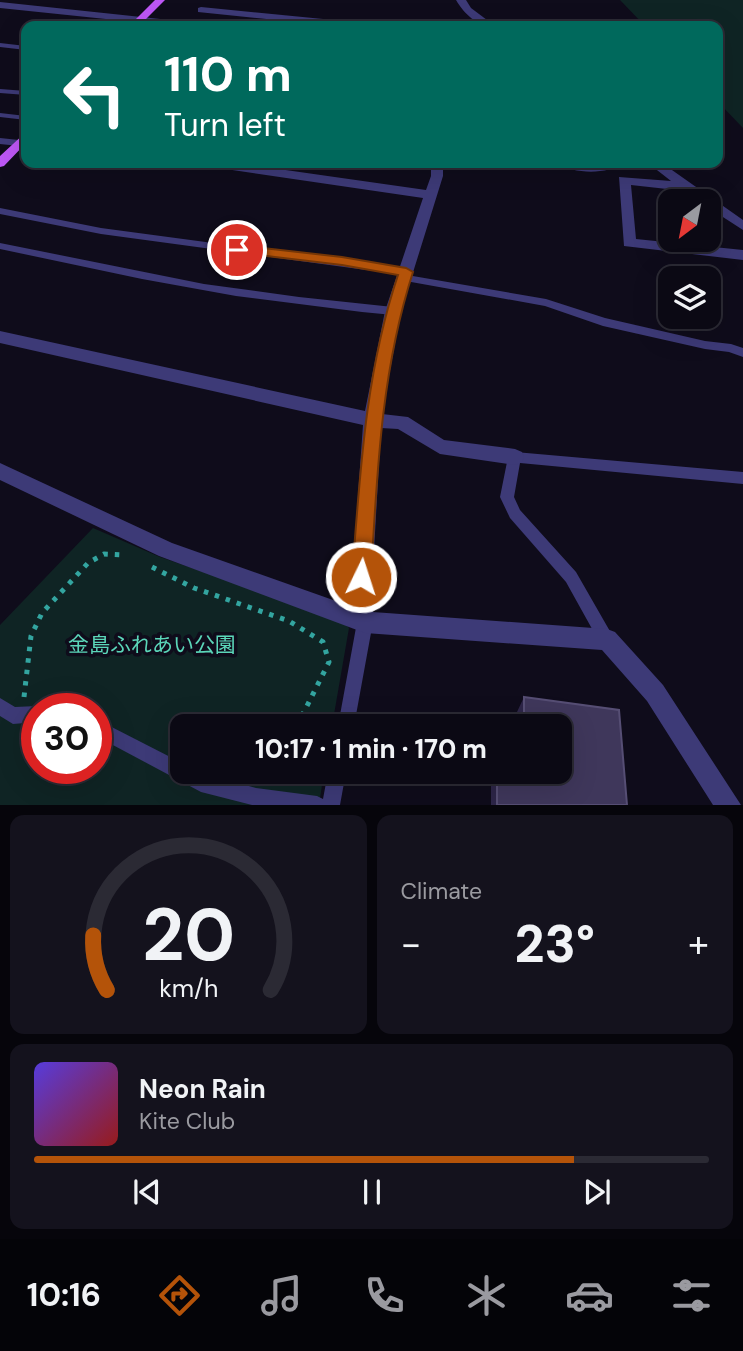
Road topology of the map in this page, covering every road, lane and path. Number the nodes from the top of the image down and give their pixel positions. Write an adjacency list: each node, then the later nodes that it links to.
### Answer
1 (160, 0): 6 (main road)
2 (461, 0): 8 (street)
3 (0, 5): 5 (street)
4 (201, 10): 7 (street)
5 (122, 21)
6 (139, 21)
7 (313, 21)
8 (480, 21)
9 (0, 45): 10 (lane)
10 (21, 47)
11 (0, 91): 12 (lane)
12 (21, 93)
13 (0, 115): 14 (lane)
14 (21, 117)
15 (21, 140): 16 (lane)
16 (0, 141)
17 (21, 142): 18 (main road)
18 (0, 163)
19 (246, 168): 24 (street)
20 (436, 168): 24 (street)
21 (661, 168): 22 (street)
22 (688, 187): 23 (street); 29 (street)
23 (691, 189)
24 (431, 195): 30 (street)
25 (721, 210): 27 (street)
26 (0, 211): 30 (lane)
27 (743, 226)
28 (0, 246): 31 (lane)
29 (743, 255)
30 (405, 275): 31 (street); 33 (lane)
31 (393, 311): 34 (street)
32 (0, 337): 34 (street)
33 (743, 353)
34 (373, 420): 35 (street); 40 (street)
35 (516, 457): 37 (lane); 41 (lane)
36 (0, 471): 40 (street)
37 (743, 478)
38 (130, 556): 42 (path)
39 (149, 565): 43 (path)
40 (365, 622): 41 (street); 44 (lane)
41 (607, 640): 49 (street)
42 (6, 711)
43 (303, 714)
44 (348, 714)
45 (112, 736): 47 (lane)
46 (335, 784): 48 (lane)
47 (317, 805)
48 (331, 805)
49 (728, 805)

